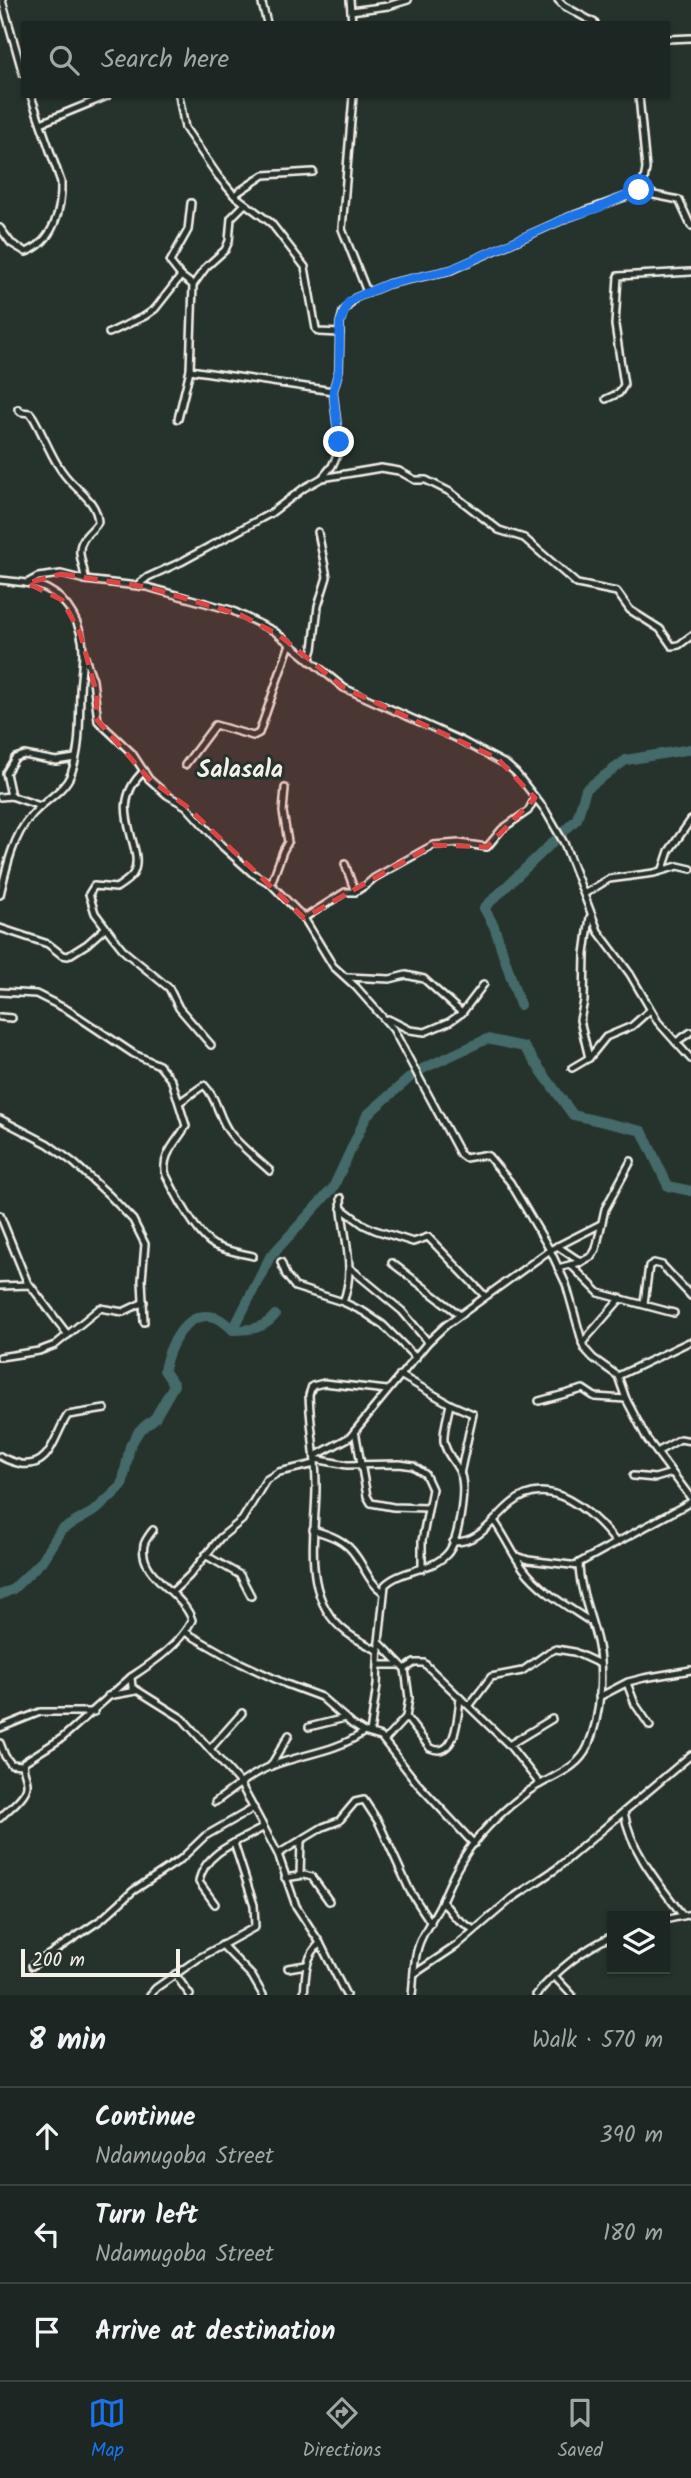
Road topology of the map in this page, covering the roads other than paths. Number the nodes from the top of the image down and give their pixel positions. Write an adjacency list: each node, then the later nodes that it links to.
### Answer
1 (13, 0): 6 (street)
2 (261, 0): 8 (street)
3 (350, 0): 7 (street)
4 (408, 0): 7 (street)
5 (558, 0): 10 (street)
6 (2, 2): 13 (street)
7 (351, 11): 9 (street)
8 (266, 21)
9 (352, 21)
10 (591, 21)
11 (691, 38): 12 (street)
12 (670, 39)
13 (21, 67)
14 (32, 98): 19 (street)
15 (102, 98): 19 (street)
16 (179, 98): 22 (street)
17 (352, 98): 30 (street)
18 (639, 98): 21 (street)
19 (41, 123): 26 (street)
20 (313, 172): 22 (street)
21 (643, 186): 25 (street); 30 (street)
22 (234, 195): 24 (street)
23 (191, 203): 28 (street)
24 (245, 204): 29 (street); 32 (street)
25 (691, 226)
26 (0, 228)
27 (691, 272): 35 (street)
28 (181, 276): 29 (street); 31 (street)
29 (193, 285): 33 (street)
30 (368, 292): 32 (street)
31 (110, 333)
32 (340, 333): 34 (street)
33 (190, 370): 34 (street); 37 (street)
34 (333, 391): 38 (street)
35 (606, 399)
36 (18, 409): 41 (street)
37 (178, 419)
38 (322, 478): 43 (street); 44 (street)
39 (318, 532): 47 (street)
40 (0, 580): 42 (street)
41 (85, 580): 42 (street); 43 (street)
42 (27, 583): 46 (street)
43 (138, 585): 45 (street)
44 (691, 636)
45 (290, 644): 47 (street); 49 (street)
46 (83, 652): 48 (street); 50 (street)
47 (309, 661): 54 (street)
48 (75, 758): 52 (street); 55 (street)
49 (185, 765)
50 (144, 771): 60 (street); 67 (street)
51 (285, 788): 60 (street)
52 (11, 796): 53 (street); 55 (street)
53 (0, 797)
54 (535, 798): 61 (street); 62 (street)
55 (40, 806): 63 (street)
56 (691, 820): 58 (street)
57 (345, 864): 61 (street)
58 (663, 869): 59 (street); 62 (street)
59 (691, 869)
60 (271, 884): 65 (street)
61 (355, 892): 65 (street)
62 (584, 894): 64 (street)
63 (0, 895)
64 (591, 914): 71 (street); 79 (street)
65 (304, 918): 68 (street)
66 (0, 928): 67 (street)
67 (105, 928): 78 (street)
68 (346, 977): 72 (street); 75 (street)
69 (484, 984): 72 (street)
70 (0, 992): 82 (street)
71 (650, 1010): 77 (street); 79 (street)
72 (462, 1013): 75 (street)
73 (0, 1017): 74 (street)
74 (12, 1018)
75 (385, 1018): 91 (street)
76 (691, 1032): 77 (street)
77 (676, 1042): 80 (street)
78 (211, 1045)
79 (589, 1058): 81 (street)
80 (691, 1059)
81 (572, 1069)
82 (180, 1102): 85 (street); 92 (street)
83 (0, 1119): 104 (street)
84 (631, 1161): 89 (street)
85 (270, 1171)
86 (341, 1198): 87 (street)
87 (341, 1208): 98 (street); 101 (street)
88 (0, 1215): 99 (street)
89 (601, 1224): 90 (street); 94 (street)
90 (557, 1246): 91 (street); 94 (street)
91 (550, 1250): 97 (street); 101 (street)
92 (253, 1255)
93 (281, 1262): 105 (street)
94 (581, 1262): 96 (street)
95 (393, 1264): 108 (street)
96 (571, 1265): 97 (street); 103 (street)
97 (558, 1268): 113 (street)
98 (351, 1269): 105 (street); 111 (street)
99 (28, 1284): 100 (street); 110 (street)
100 (0, 1286)
101 (485, 1296): 108 (street)
102 (691, 1296): 106 (street)
103 (621, 1298): 106 (street); 113 (street)
104 (144, 1302): 109 (street); 110 (street)
105 (344, 1302): 115 (street)
106 (644, 1303): 107 (street)
107 (674, 1313)
108 (460, 1315): 111 (street)
109 (144, 1322)
110 (68, 1335): 114 (street)
111 (428, 1342): 115 (street)
112 (688, 1342): 117 (street)
113 (582, 1343): 117 (street)
114 (0, 1357)
115 (416, 1358): 116 (street)
116 (400, 1375): 118 (street); 121 (street)
117 (618, 1376): 119 (street)
118 (387, 1390): 123 (street); 127 (street)
119 (626, 1399): 120 (street); 125 (street)
120 (539, 1401)
121 (450, 1404): 130 (street); 130 (street)
122 (105, 1409): 126 (street)
123 (355, 1431): 127 (street); 128 (street)
124 (691, 1441): 125 (street)
125 (657, 1452): 129 (street)
126 (0, 1456)
127 (315, 1460): 128 (street); 136 (street); 139 (street)
128 (363, 1465): 133 (street); 133 (street)
129 (672, 1472): 131 (street); 132 (street)
130 (460, 1474): 137 (street)
131 (632, 1476)
132 (691, 1500): 138 (street)
133 (428, 1508): 142 (street)
134 (494, 1521): 137 (street); 138 (street); 140 (street)
135 (153, 1530): 143 (street)
136 (313, 1530): 144 (street); 149 (street)
137 (453, 1542): 142 (street)
138 (616, 1542): 141 (street)
139 (205, 1555): 143 (street); 145 (street)
140 (516, 1556): 141 (street); 146 (street)
141 (579, 1566): 146 (street)
142 (422, 1569): 144 (street)
143 (173, 1591): 147 (street)
144 (383, 1592): 148 (street)
145 (251, 1596)
146 (591, 1622): 150 (street)
147 (185, 1632): 154 (street); 164 (street)
148 (379, 1642): 149 (street); 152 (street)
149 (379, 1651): 151 (street)
150 (600, 1664): 159 (street); 160 (street)
151 (379, 1665): 152 (street); 169 (street)
152 (403, 1667): 158 (street); 163 (street)
153 (691, 1670): 155 (street)
154 (131, 1677): 156 (street); 157 (street)
155 (627, 1683): 159 (street); 166 (street)
156 (136, 1691): 157 (street); 174 (street)
157 (108, 1697): 161 (street)
158 (460, 1698): 160 (street); 163 (street)
159 (599, 1698): 179 (street)
160 (470, 1705): 173 (street)
161 (94, 1712): 168 (street); 176 (street)
162 (242, 1713): 174 (street)
163 (405, 1717): 171 (street)
164 (345, 1718): 167 (street); 169 (street)
165 (552, 1719): 173 (street)
166 (650, 1726)
167 (309, 1727)
168 (0, 1728)
169 (367, 1732): 171 (street); 177 (street)
170 (289, 1735): 177 (street)
171 (385, 1740): 187 (street)
172 (0, 1743): 176 (street)
173 (509, 1745): 179 (street)
174 (210, 1749): 178 (street)
175 (691, 1755): 182 (street)
176 (22, 1765): 183 (street)
177 (270, 1767): 178 (street)
178 (240, 1783): 180 (street); 181 (street)
179 (540, 1784): 187 (street)
180 (215, 1802)
181 (254, 1808): 184 (street); 203 (street)
182 (624, 1812): 195 (street); 198 (street)
183 (0, 1818)
184 (263, 1828): 186 (street); 188 (street)
185 (301, 1840): 188 (street); 189 (street); 197 (street)
186 (234, 1843): 193 (street); 201 (street)
187 (474, 1843): 191 (street)
188 (278, 1854): 190 (street)
189 (300, 1875): 190 (street); 192 (street)
190 (285, 1878): 200 (street)
191 (442, 1901): 197 (street); 198 (street)
192 (329, 1902)
193 (215, 1904)
194 (691, 1914): 195 (street)
195 (683, 1916): 196 (street)
196 (670, 1919)
197 (431, 1923): 206 (street)
198 (474, 1930): 206 (street)
199 (607, 1939): 207 (street)
200 (320, 1943): 202 (street); 212 (street)
201 (222, 1945): 205 (street); 210 (street)
202 (306, 1965): 204 (street); 211 (street)
203 (32, 1966)
204 (288, 1968)
205 (175, 1974): 208 (street); 209 (street)
206 (414, 1974): 213 (street)
207 (555, 1976): 214 (street); 215 (street)
208 (150, 1995)
209 (190, 1995)
210 (263, 1995)
211 (304, 1995)
212 (346, 1995)
213 (412, 1995)
214 (536, 1995)
215 (572, 1995)

